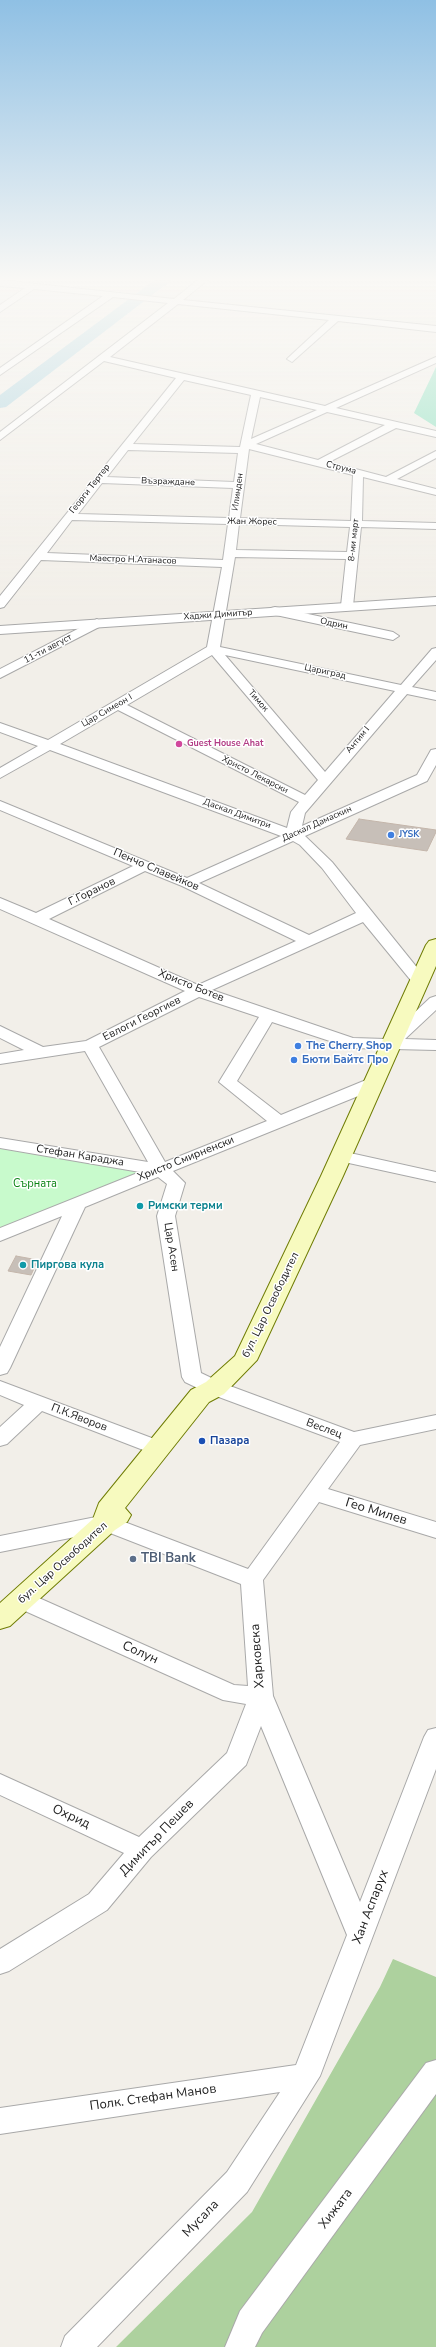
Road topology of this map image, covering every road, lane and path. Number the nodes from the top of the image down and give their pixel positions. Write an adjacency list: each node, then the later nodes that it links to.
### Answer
1 (63, 389): 9 (street)
2 (172, 389): 10 (street, Георги Тертер)
3 (233, 389): 5 (street)
4 (374, 389): 6 (street)
5 (256, 394): 6 (street); 11 (street, Илинден)
6 (328, 410): 7 (street); 11 (street)
7 (394, 425): 8 (street); 13 (street)
8 (436, 434)
9 (0, 437)
10 (124, 447): 11 (street); 15 (street, Георги Тертер)
11 (245, 448): 13 (street, Струма); 17 (street, Илинден)
12 (436, 454): 16 (street)
13 (320, 463): 14 (street, Струма)
14 (358, 472): 16 (street, Струма); 21 (street, 8-ми март)
15 (98, 480): 17 (street, Възраждане); 19 (street, Георги Тертер)
16 (388, 480): 18 (street, Струма)
17 (239, 485): 20 (street, Илинден)
18 (436, 492)
19 (69, 517): 20 (street, Жан Жорес); 23 (street, Георги Тертер)
20 (234, 522): 21 (street, Жан Жорес); 25 (street, Илинден)
21 (356, 525): 22 (street, Жан Жорес); 24 (street, 8-ми март)
22 (436, 526)
23 (38, 556): 25 (street, Маестро Н.Атанасов); 27 (street, Георги Тертер)
24 (352, 556): 25 (street, Маестро Н.Атанасов); 28 (street, 8-ми март)
25 (229, 558): 30 (street, Илинден)
26 (436, 600): 28 (street, Хаджи Димитър)
27 (0, 604)
28 (347, 606): 29 (street, Хаджи Димитър)
29 (274, 611): 30 (street, Хаджи Димитър); 33 (street, Одрин)
30 (220, 615): 31 (street, Хаджи Димитър); 34 (street)
31 (96, 623): 32 (street, Хаджи Димитър); 36 (street, 11-ти август)
32 (0, 630)
33 (393, 636)
34 (213, 649): 37 (street, Цариград); 39 (street, Цар Симеон I); 44 (street, Тимок)
35 (436, 652): 37 (street, Антим I)
36 (0, 674)
37 (403, 688): 38 (street, Цариград); 44 (street, Антим I)
38 (436, 696)
39 (117, 705): 41 (street, Цар Симеон I); 45 (street, Христо Лекарски)
40 (0, 727): 41 (street, Даскал Димитри)
41 (50, 745): 43 (street, Цар Симеон I); 47 (street, Даскал Димитри)
42 (436, 754): 47 (street, Даскал Дамаскин)
43 (0, 774)
44 (325, 780): 45 (street, Антим I)
45 (307, 801): 47 (street, Антим I)
46 (0, 805): 48 (street, Пенчо Славейков)
47 (293, 835): 49 (street, Даскал Дамаскин); 51 (street, Даскал Димитри)
48 (146, 865): 49 (street, Пенчо Славейков); 52 (street, Г.Горанов)
49 (187, 883): 53 (street, Пенчо Славейков)
50 (0, 903): 52 (street, Христо Ботев)
51 (365, 915): 53 (street, Евлоги Георгиев); 55 (street, Даскал Димитри)
52 (37, 919): 56 (street, Христо Ботев)
53 (309, 941): 56 (street, Евлоги Георгиев)
54 (436, 945): 55 (main road, бул. Цар Освободител)
55 (419, 980): 60 (main road, бул. Цар Освободител)
56 (198, 990): 58 (street, Христо Ботев); 61 (street, Евлоги Георгиев)
57 (436, 1001): 60 (street)
58 (268, 1015): 60 (street, Христо Ботев); 66 (street)
59 (6, 1034): 63 (street); 64 (street)
60 (389, 1044): 62 (street, Христо Ботев); 65 (main road, бул. Цар Освободител)
61 (90, 1045): 63 (street, Евлоги Георгиев); 69 (street, Цар Асен)
62 (436, 1045)
63 (41, 1053): 64 (street, Евлоги Георгиев)
64 (0, 1059)
65 (372, 1084): 66 (street, Христо Смирненски); 68 (main road, бул. Цар Освободител)
66 (278, 1121): 69 (street, Христо Смирненски)
67 (0, 1143): 69 (street, Стефан Караджа)
68 (340, 1156): 70 (street); 75 (main road, бул. Цар Освободител)
69 (161, 1170): 71 (street, Христо Смирненски); 75 (street, Цар Асен)
70 (436, 1177)
71 (77, 1204): 72 (street, Христо Смирненски); 73 (street)
72 (0, 1235)
73 (0, 1368)
74 (0, 1388): 76 (street, П.К.Яворов)
75 (215, 1388): 79 (street, Веслец); 80 (main road); 82 (main road, бул. Цар Освободител)
76 (38, 1403): 78 (street); 80 (street, П.К.Яворов)
77 (436, 1422): 79 (street, Веслец)
78 (0, 1439)
79 (353, 1439): 81 (street)
80 (158, 1448): 82 (main road)
81 (316, 1494): 83 (street, Гео Милев); 85 (street)
82 (106, 1524): 84 (street); 85 (street); 86 (main road, бул. Цар Освободител)
83 (436, 1530)
84 (0, 1544)
85 (252, 1579): 88 (street, Харковска)
86 (22, 1600): 87 (main road, бул. Цар Освободител); 88 (street, Солун)
87 (0, 1619)
88 (261, 1696): 91 (street, Димитър Пешев); 92 (street, Харковска)
89 (436, 1737): 92 (street, Хан Аспарух)
90 (0, 1784): 91 (street, Охрид)
91 (142, 1850): 93 (street, Димитър Пешев)
92 (360, 1934): 95 (street, Хан Аспарух)
93 (0, 1963)
94 (436, 2072): 98 (street, Хижата)
95 (306, 2076): 96 (street, Полк. Стефан Манов); 97 (street, Мусала)
96 (0, 2121)
97 (76, 2347)
98 (240, 2347)

